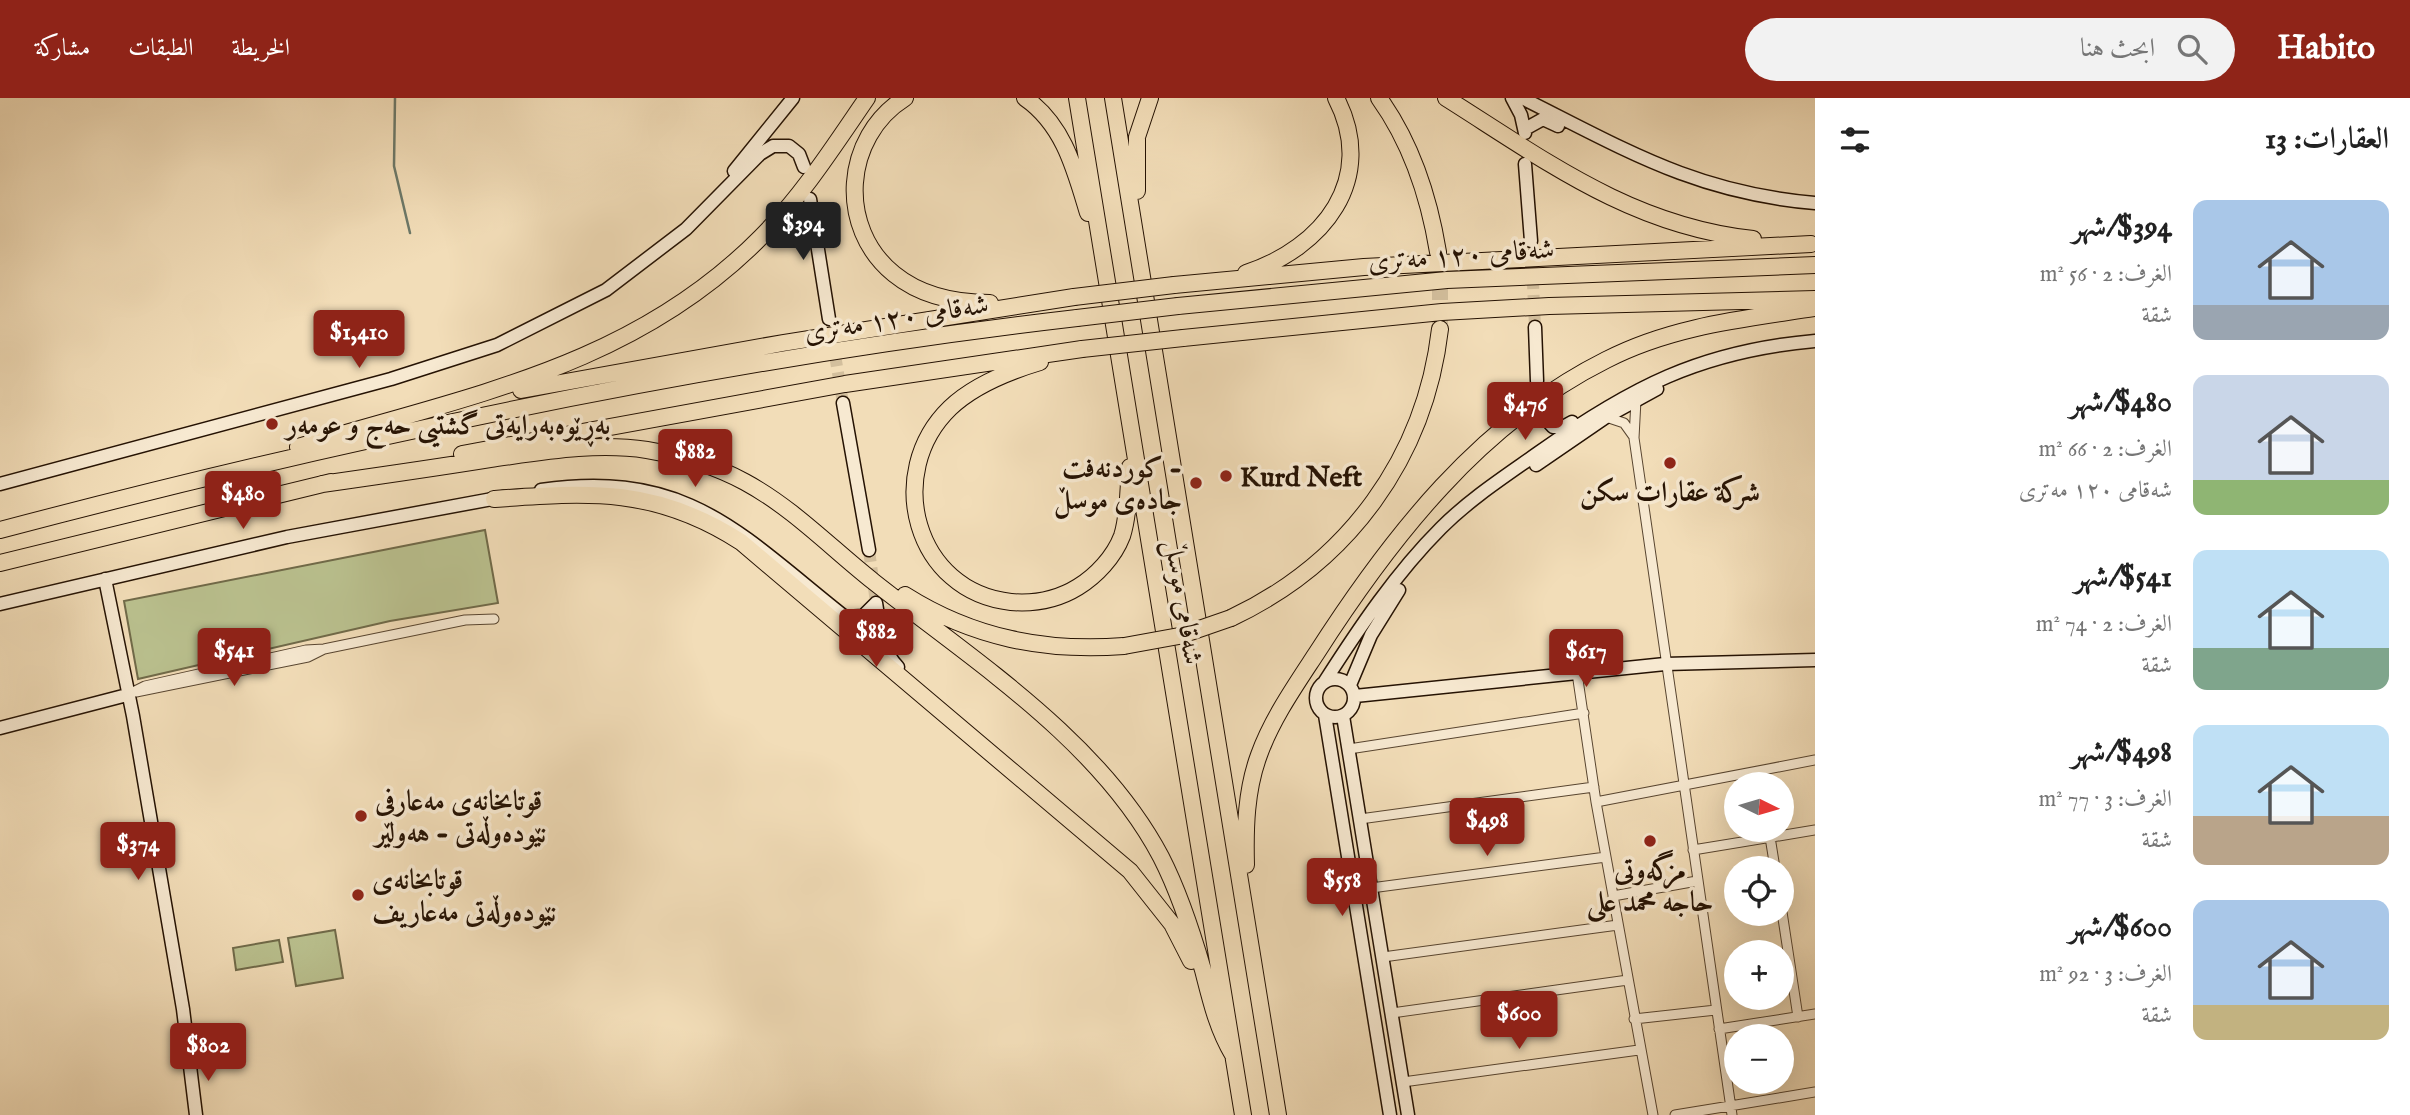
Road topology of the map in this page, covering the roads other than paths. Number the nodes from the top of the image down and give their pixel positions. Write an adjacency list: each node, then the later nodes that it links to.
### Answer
1 (793, 98): 18 (street)
2 (867, 98): 38 (highway)
3 (905, 98): 27 (highway)
4 (1025, 98): 24 (highway)
5 (1077, 98): 24 (highway, شەقامی موسڵ)
6 (1113, 98): 23 (highway, شەقامی موسڵ)
7 (1150, 98): 23 (highway)
8 (1336, 98): 25 (highway)
9 (1379, 98): 21 (highway)
10 (1446, 98): 20 (highway)
11 (1513, 98): 17 (street)
12 (1522, 98): 16 (street)
13 (1525, 164): 19 (street)
14 (804, 167): 18 (street)
15 (810, 199): 29 (street)
16 (1815, 203)
17 (1815, 211)
18 (701, 213): 45 (street)
19 (1531, 241)
20 (1813, 245): 25 (highway)
21 (1438, 252)
22 (1815, 265): 44 (highway, شەقامی ١٢٠ مەتری, bridge)
23 (1141, 267): 84 (highway, شەقامی موسڵ)
24 (1107, 273): 43 (highway, شەقامی موسڵ)
25 (1196, 282): 27 (highway, bridge)
26 (1815, 299): 33 (highway, شەقامی ١٢٠ مەتری, bridge)
27 (1049, 300): 38 (highway)
28 (1815, 308): 84 (highway)
29 (830, 319)
30 (1535, 327): 35 (street)
31 (1440, 330): 49 (highway, bridge)
32 (1815, 341): 41 (street)
33 (1082, 349): 43 (highway); 46 (highway, شەقامی ١٢٠ مەتری)
34 (1815, 349): 36 (street)
35 (1536, 381)
36 (1636, 401): 40 (street); 42 (street)
37 (844, 403): 50 (street)
38 (418, 411): 44 (highway)
39 (1541, 413): 41 (street)
40 (1606, 417): 42 (street); 59 (street)
41 (1583, 421): 58 (street)
42 (1634, 438): 56 (street)
43 (1132, 442): 95 (highway, شەقامی موسڵ)
44 (238, 469): 48 (highway, شەقامی ١٢٠ مەتری)
45 (0, 484)
46 (322, 484): 49 (highway); 51 (highway, شەقامی ١٢٠ مەتری)
47 (494, 499): 52 (street); 61 (highway); 61 (street)
48 (0, 530)
49 (823, 538): 87 (highway)
50 (869, 550)
51 (0, 563)
52 (105, 579): 53 (street); 60 (street)
53 (0, 604)
54 (494, 619): 60 (street)
55 (1815, 660): 56 (street)
56 (1665, 664): 57 (street); 68 (street)
57 (1577, 673): 59 (street); 62 (street)
58 (1325, 681): 59 (street); 63 (street)
59 (1352, 691): 64 (street)
60 (130, 697): 65 (street); 99 (street)
61 (935, 703): 87 (highway)
62 (1584, 713): 66 (street); 69 (street)
63 (1325, 715): 64 (street); 86 (street)
64 (1343, 716): 66 (street)
65 (0, 728)
66 (1349, 749): 71 (street)
67 (1815, 760): 68 (street)
68 (1683, 785): 70 (street); 75 (street)
69 (1594, 787): 70 (street); 71 (street)
70 (1596, 802): 76 (street)
71 (1360, 819): 78 (street)
72 (1815, 830): 73 (street)
73 (1794, 833)
74 (1740, 842): 75 (street)
75 (1693, 850): 77 (street)
76 (1606, 857): 78 (street); 79 (street)
77 (1697, 881): 79 (street); 88 (street)
78 (1371, 888): 82 (street)
79 (1613, 896): 80 (street)
80 (1618, 925): 82 (street); 83 (street)
81 (1784, 926): 91 (street)
82 (1382, 957): 85 (street)
83 (1628, 980): 89 (street); 92 (street)
84 (1257, 982): 101 (highway, شەقامی موسڵ)
85 (1388, 992): 86 (street); 89 (street)
86 (1371, 994): 102 (street)
87 (1212, 1009): 95 (highway)
88 (1716, 1010): 92 (street); 93 (street)
89 (1392, 1013): 96 (street)
90 (1815, 1014): 91 (street)
91 (1798, 1017): 93 (street)
92 (1634, 1019): 94 (street)
93 (1719, 1029): 98 (street)
94 (1639, 1050): 96 (street); 104 (street)
95 (1233, 1055): 100 (highway, شەقامی موسڵ)
96 (1403, 1082): 103 (street)
97 (1815, 1092): 98 (street)
98 (1731, 1110): 105 (street)
99 (196, 1115)
100 (1243, 1115)
101 (1278, 1115)
102 (1391, 1115)
103 (1408, 1115)
104 (1653, 1115)
105 (1675, 1115)

